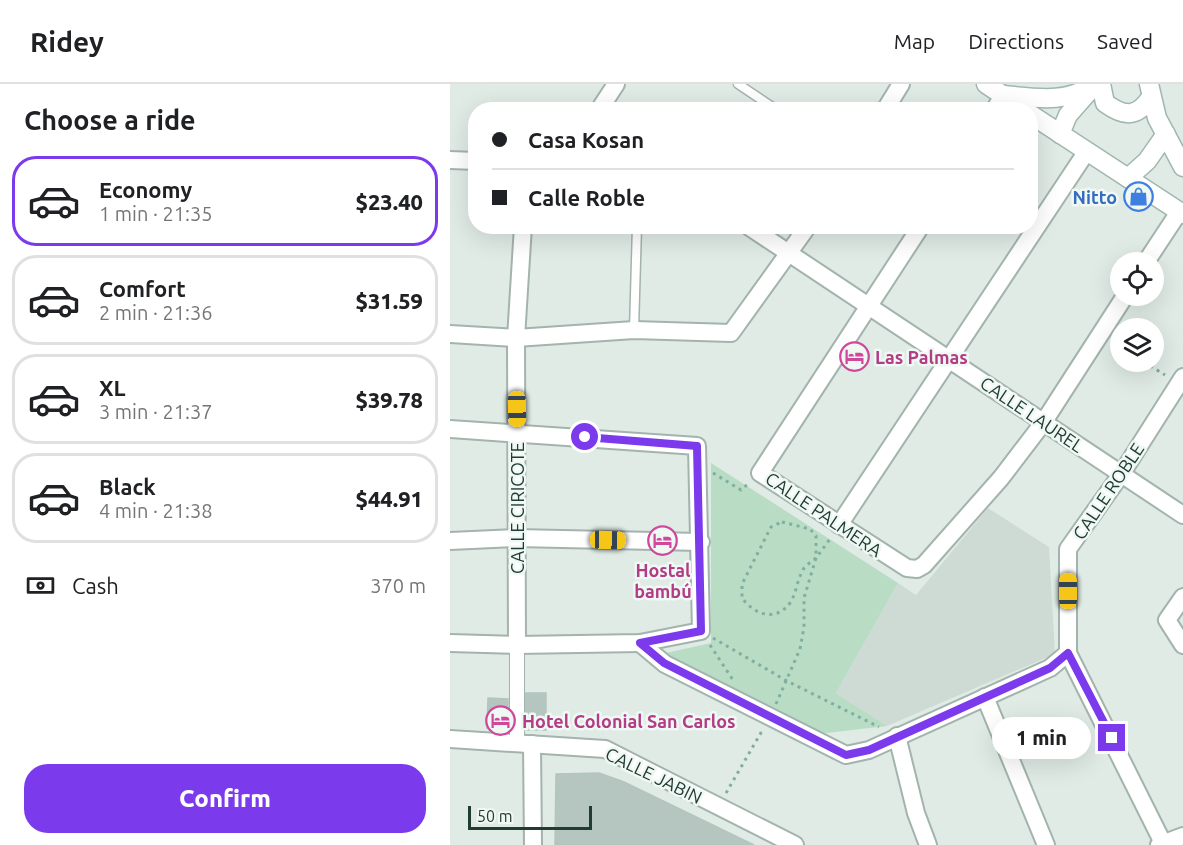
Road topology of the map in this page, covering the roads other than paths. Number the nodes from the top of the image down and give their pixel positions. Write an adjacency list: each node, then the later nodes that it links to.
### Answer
1 (616, 84): 8 (street)
2 (738, 84): 9 (lane)
3 (901, 84): 10 (street)
4 (986, 84): 11 (main road)
5 (1095, 84): 11 (main road); 14 (main road)
6 (1101, 84): 7 (main road)
7 (1150, 91): 13 (main road)
8 (604, 102)
9 (765, 102)
10 (890, 102)
11 (999, 102)
12 (1038, 120): 14 (main road)
13 (1166, 134): 18 (main road); 19 (main road)
14 (1060, 135): 15 (main road)
15 (1088, 151): 19 (main road); 21 (street)
16 (450, 160): 17 (street)
17 (468, 161)
18 (1183, 167)
19 (1128, 178): 20 (main road)
20 (1181, 213): 28 (street)
21 (1038, 227)
22 (522, 234): 34 (street, CALLE CIRICOTE)
23 (637, 234): 32 (lane)
24 (761, 234): 29 (street, CALLE LAUREL)
25 (803, 234): 29 (street)
26 (916, 234): 31 (street, CALLE PALMERA)
27 (1034, 234): 35 (street)
28 (1153, 252)
29 (791, 253): 31 (street, CALLE LAUREL); 32 (street)
30 (1119, 306): 37 (street)
31 (869, 309): 35 (street, CALLE LAUREL); 42 (street, CALLE PALMERA)
32 (634, 330): 34 (street)
33 (450, 334): 34 (street)
34 (516, 338): 39 (street, CALLE CIRICOTE)
35 (951, 360): 37 (street, CALLE LAUREL); 42 (street)
36 (1181, 380): 40 (street, CALLE ROBLE)
37 (1043, 423): 40 (street, CALLE LAUREL); 42 (street, CALLE PALMERA)
38 (450, 429): 39 (street)
39 (518, 432): 43 (street, CALLE CIRICOTE); 45 (street)
40 (1122, 473): 41 (street, CALLE LAUREL); 51 (street, CALLE ROBLE)
41 (1183, 515)
42 (839, 525)
43 (516, 538): 44 (street); 45 (street); 49 (street, CALLE CIRICOTE)
44 (450, 541)
45 (701, 542): 48 (street)
46 (1183, 597): 50 (street)
47 (450, 643): 49 (street)
48 (640, 643): 49 (street); 53 (street)
49 (517, 645): 55 (street)
50 (1183, 645)
51 (1068, 653): 52 (street); 57 (street, CALLE ROBLE)
52 (985, 697): 53 (street); 61 (street)
53 (897, 736): 60 (street)
54 (450, 739): 55 (street, CALLE JABIN)
55 (525, 743): 58 (street); 59 (street, CALLE JABIN)
56 (1183, 836): 57 (street)
57 (1162, 844)
58 (533, 845)
59 (795, 845)
60 (928, 845)
61 (1046, 845)

